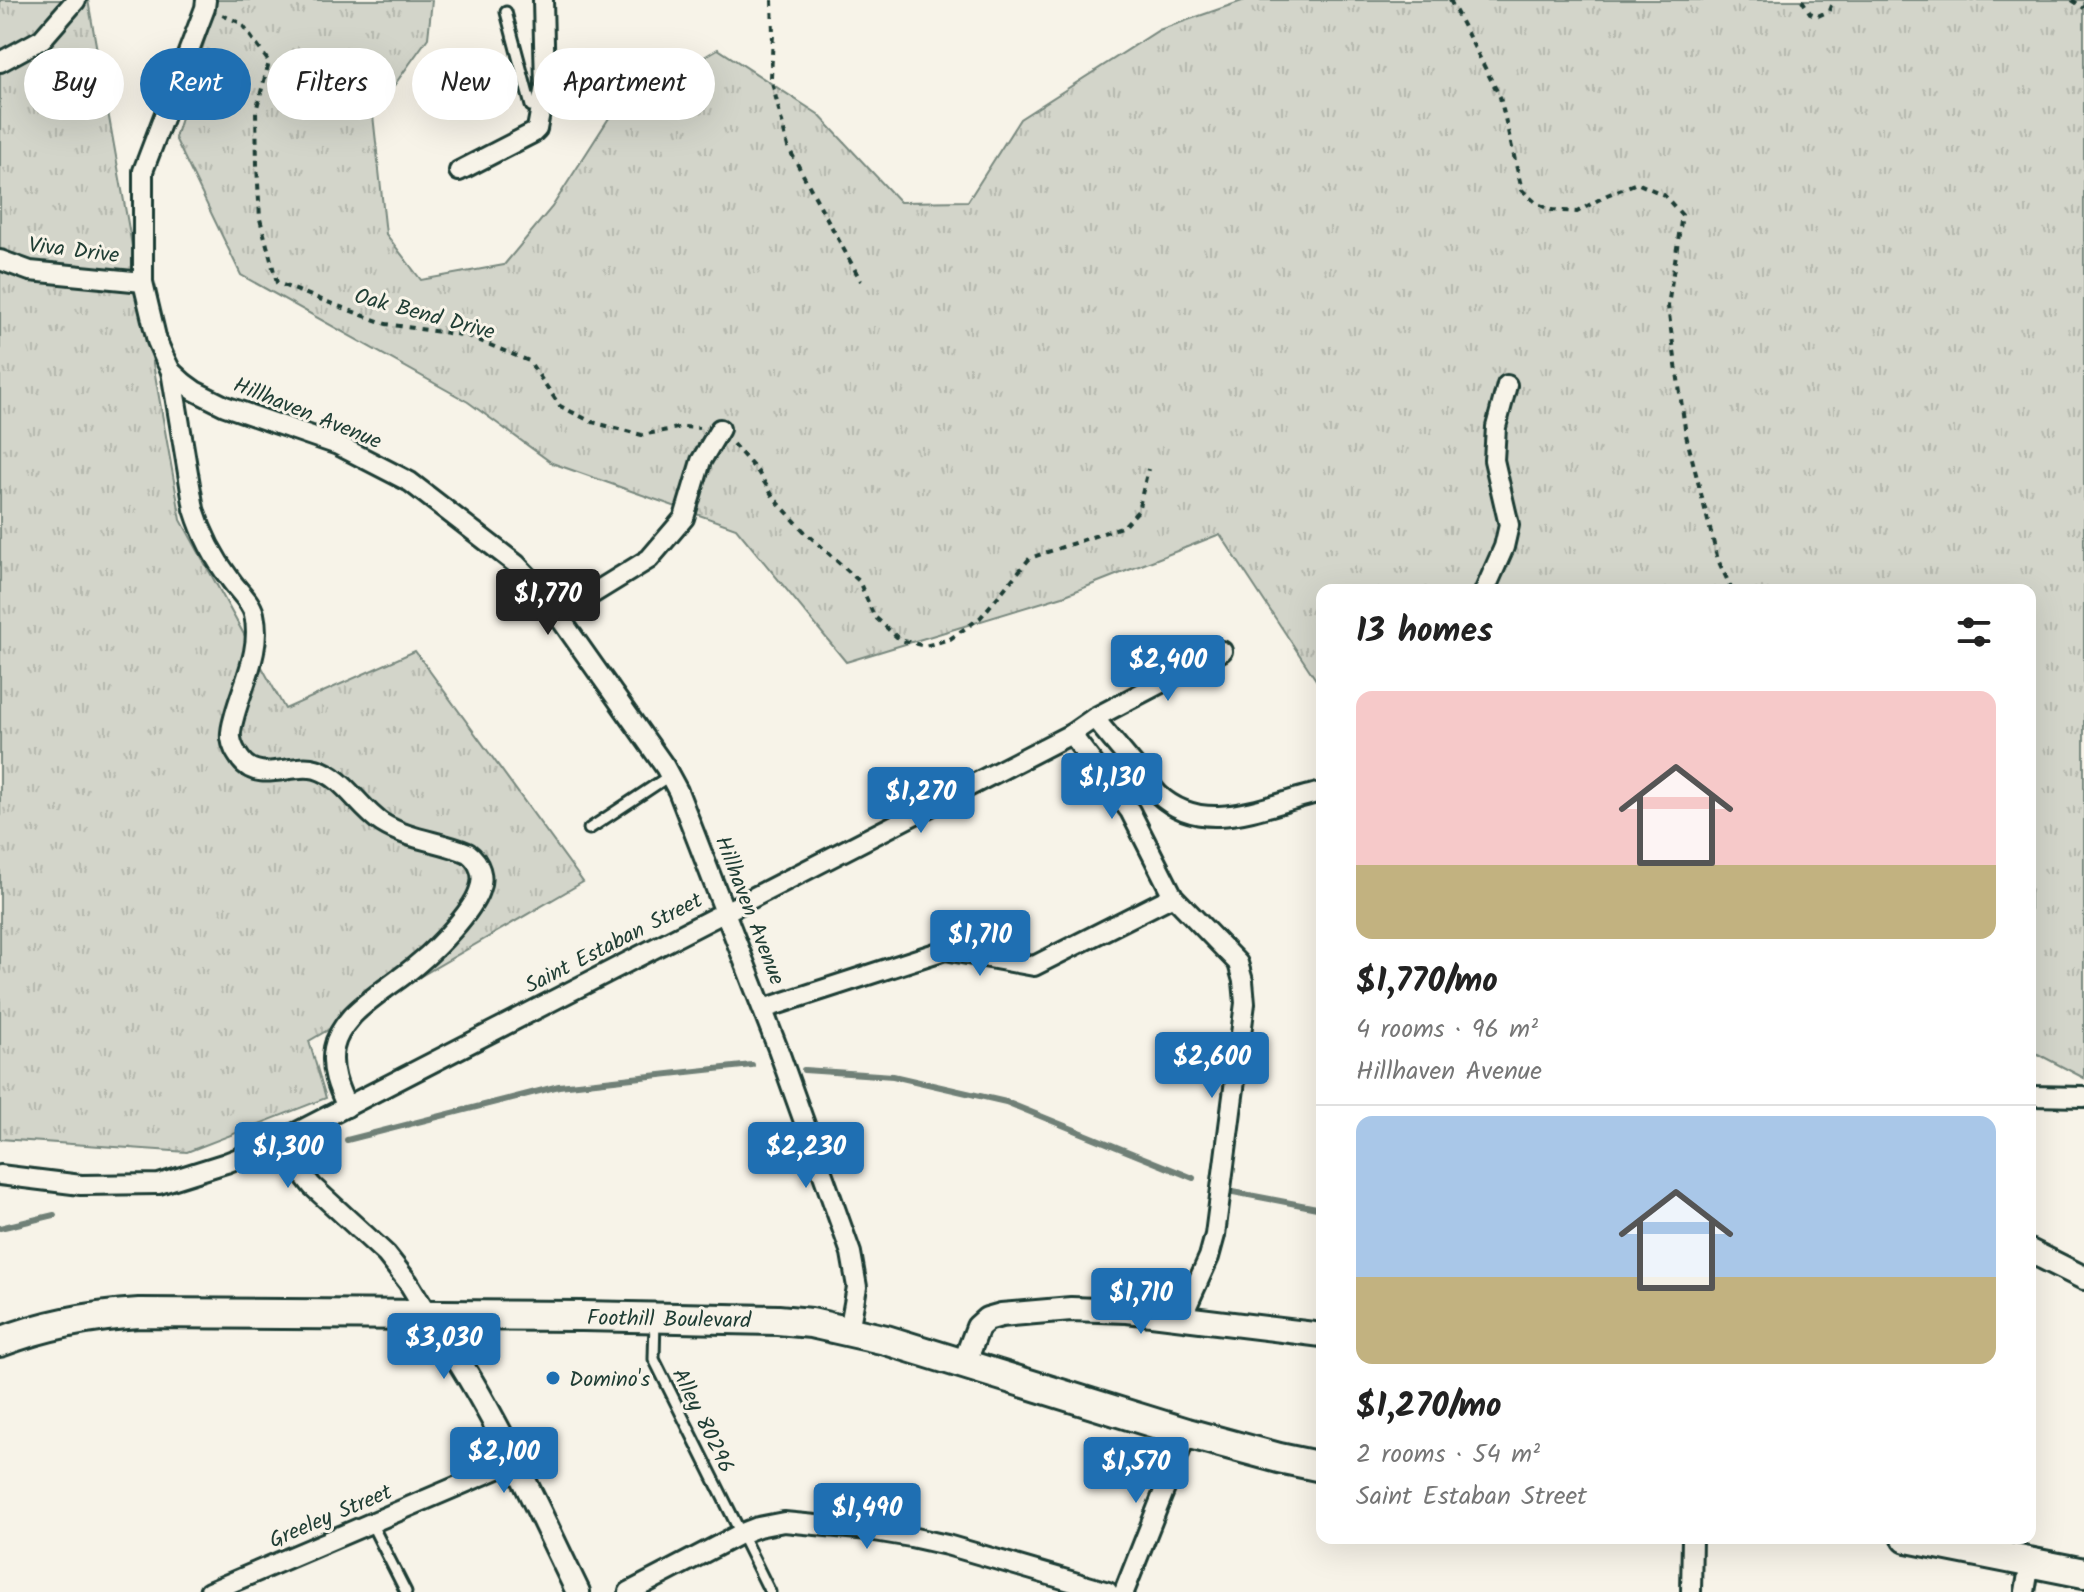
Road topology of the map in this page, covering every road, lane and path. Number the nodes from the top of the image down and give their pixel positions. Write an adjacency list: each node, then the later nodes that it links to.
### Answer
1 (76, 0): 12 (street)
2 (543, 0): 11 (street)
3 (772, 0): 17 (path)
4 (1450, 0): 24 (path)
5 (1802, 0): 6 (path)
6 (1833, 0)
7 (2072, 0): 9 (path)
8 (205, 4): 18 (street); 21 (path, Oak Bend Drive)
9 (2084, 8)
10 (506, 12): 13 (lane)
11 (544, 48)
12 (0, 62)
13 (534, 106)
14 (539, 120): 15 (street)
15 (459, 171)
16 (0, 260): 18 (street, Viva Drive)
17 (861, 281)
18 (143, 282): 19 (street)
19 (171, 371): 25 (street, Hillhaven Avenue); 37 (street)
20 (1507, 385): 23 (street)
21 (720, 429): 22 (path); 25 (street)
22 (1148, 469)
23 (1488, 584)
24 (1729, 584)
25 (558, 615): 29 (street, Hillhaven Avenue)
26 (1222, 651): 27 (street, Saint Estaban Street)
27 (1094, 718): 28 (street, Saint Estaban Street); 30 (street)
28 (1071, 734): 32 (street); 33 (street, Saint Estaban Street)
29 (669, 776): 31 (lane); 33 (street, Hillhaven Avenue)
30 (1316, 794)
31 (589, 829)
32 (1173, 896): 34 (street); 43 (street)
33 (725, 912): 34 (street, Hillhaven Avenue); 37 (street, Saint Estaban Street)
34 (763, 1009): 45 (street, Hillhaven Avenue)
35 (2036, 1096): 36 (street)
36 (2084, 1097)
37 (347, 1107): 38 (street, Saint Estaban Street)
38 (283, 1139): 39 (street, Saint Estaban Street); 42 (street)
39 (0, 1175)
40 (2036, 1254): 41 (street)
41 (2084, 1278)
42 (428, 1315): 44 (main road, Foothill Boulevard); 47 (main road, Foothill Boulevard); 50 (street)
43 (1182, 1317): 46 (street); 48 (street)
44 (655, 1318): 45 (main road, Foothill Boulevard); 53 (lane, Alley 80296)
45 (849, 1331): 48 (main road, Foothill Boulevard)
46 (1316, 1334)
47 (0, 1342)
48 (964, 1364): 49 (main road, Foothill Boulevard)
49 (1187, 1433): 51 (main road, Foothill Boulevard); 65 (street)
50 (514, 1462): 52 (street, Greeley Street); 61 (street)
51 (1316, 1466)
52 (371, 1523): 59 (street, Greeley Street); 60 (lane)
53 (740, 1534): 62 (street); 63 (lane, Alley 80296); 64 (street)
54 (1691, 1544): 58 (street)
55 (1963, 1544): 56 (main road)
56 (2030, 1562): 57 (main road); 66 (street)
57 (2084, 1573)
58 (1687, 1591)
59 (209, 1592)
60 (406, 1592)
61 (578, 1592)
62 (629, 1592)
63 (770, 1592)
64 (1108, 1592)
65 (1124, 1592)
66 (2025, 1592)

